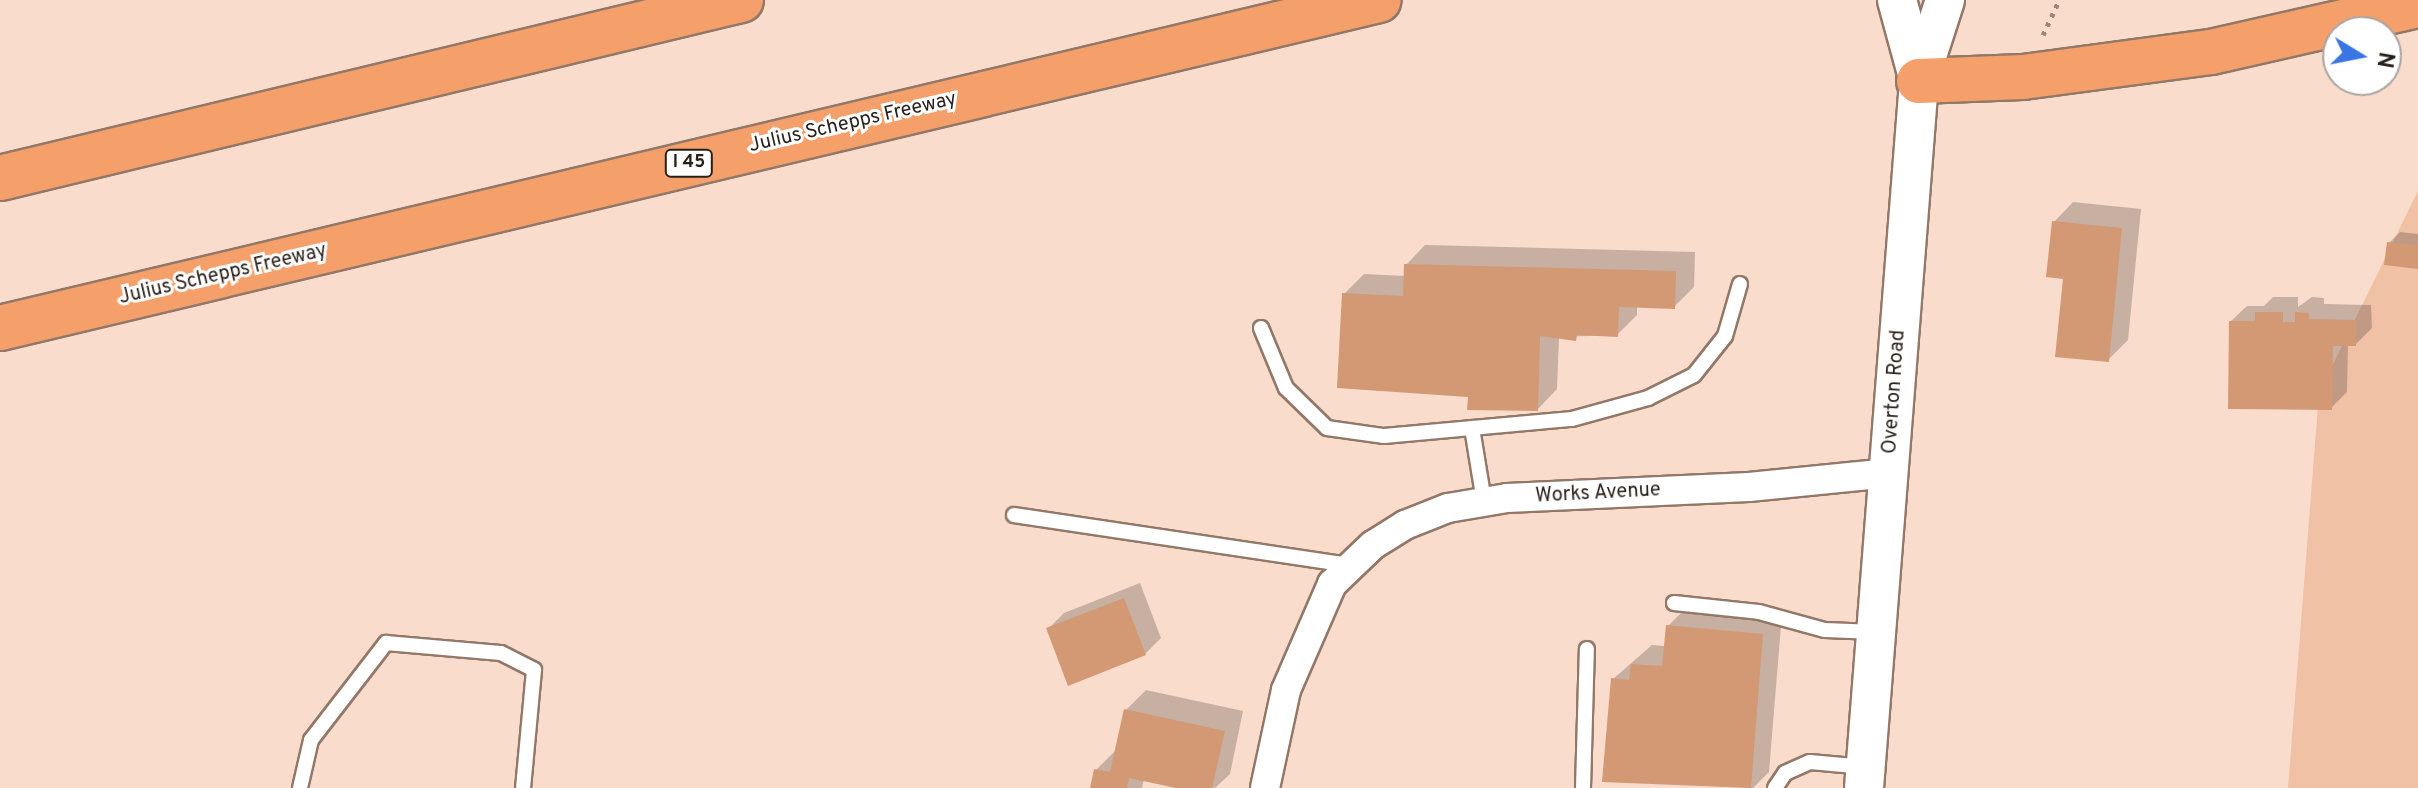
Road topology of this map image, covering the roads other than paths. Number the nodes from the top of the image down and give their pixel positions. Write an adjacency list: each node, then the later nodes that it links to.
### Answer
1 (741, 0): 7 (highway)
2 (1379, 0): 9 (highway, Julius Schepps Freeway / I 45)
3 (1897, 0): 6 (main road)
4 (1945, 0): 6 (main road, Overton Road)
5 (2418, 5): 6 (highway)
6 (1919, 81): 12 (main road, Overton Road)
7 (0, 178)
8 (1740, 284): 11 (lane)
9 (0, 328)
10 (1261, 328): 11 (lane)
11 (1472, 428): 13 (lane)
12 (1889, 473): 13 (street, Works Avenue); 17 (main road, Overton Road)
13 (1484, 501): 15 (street, Works Avenue)
14 (1014, 515): 15 (lane)
15 (1342, 575): 22 (street)
16 (1674, 603): 17 (lane)
17 (1876, 632): 19 (main road, Overton Road)
18 (1587, 649): 23 (lane)
19 (1865, 778): 24 (lane)
20 (300, 788): 21 (lane)
21 (523, 788)
22 (1265, 788)
23 (1583, 788)
24 (1775, 788)

